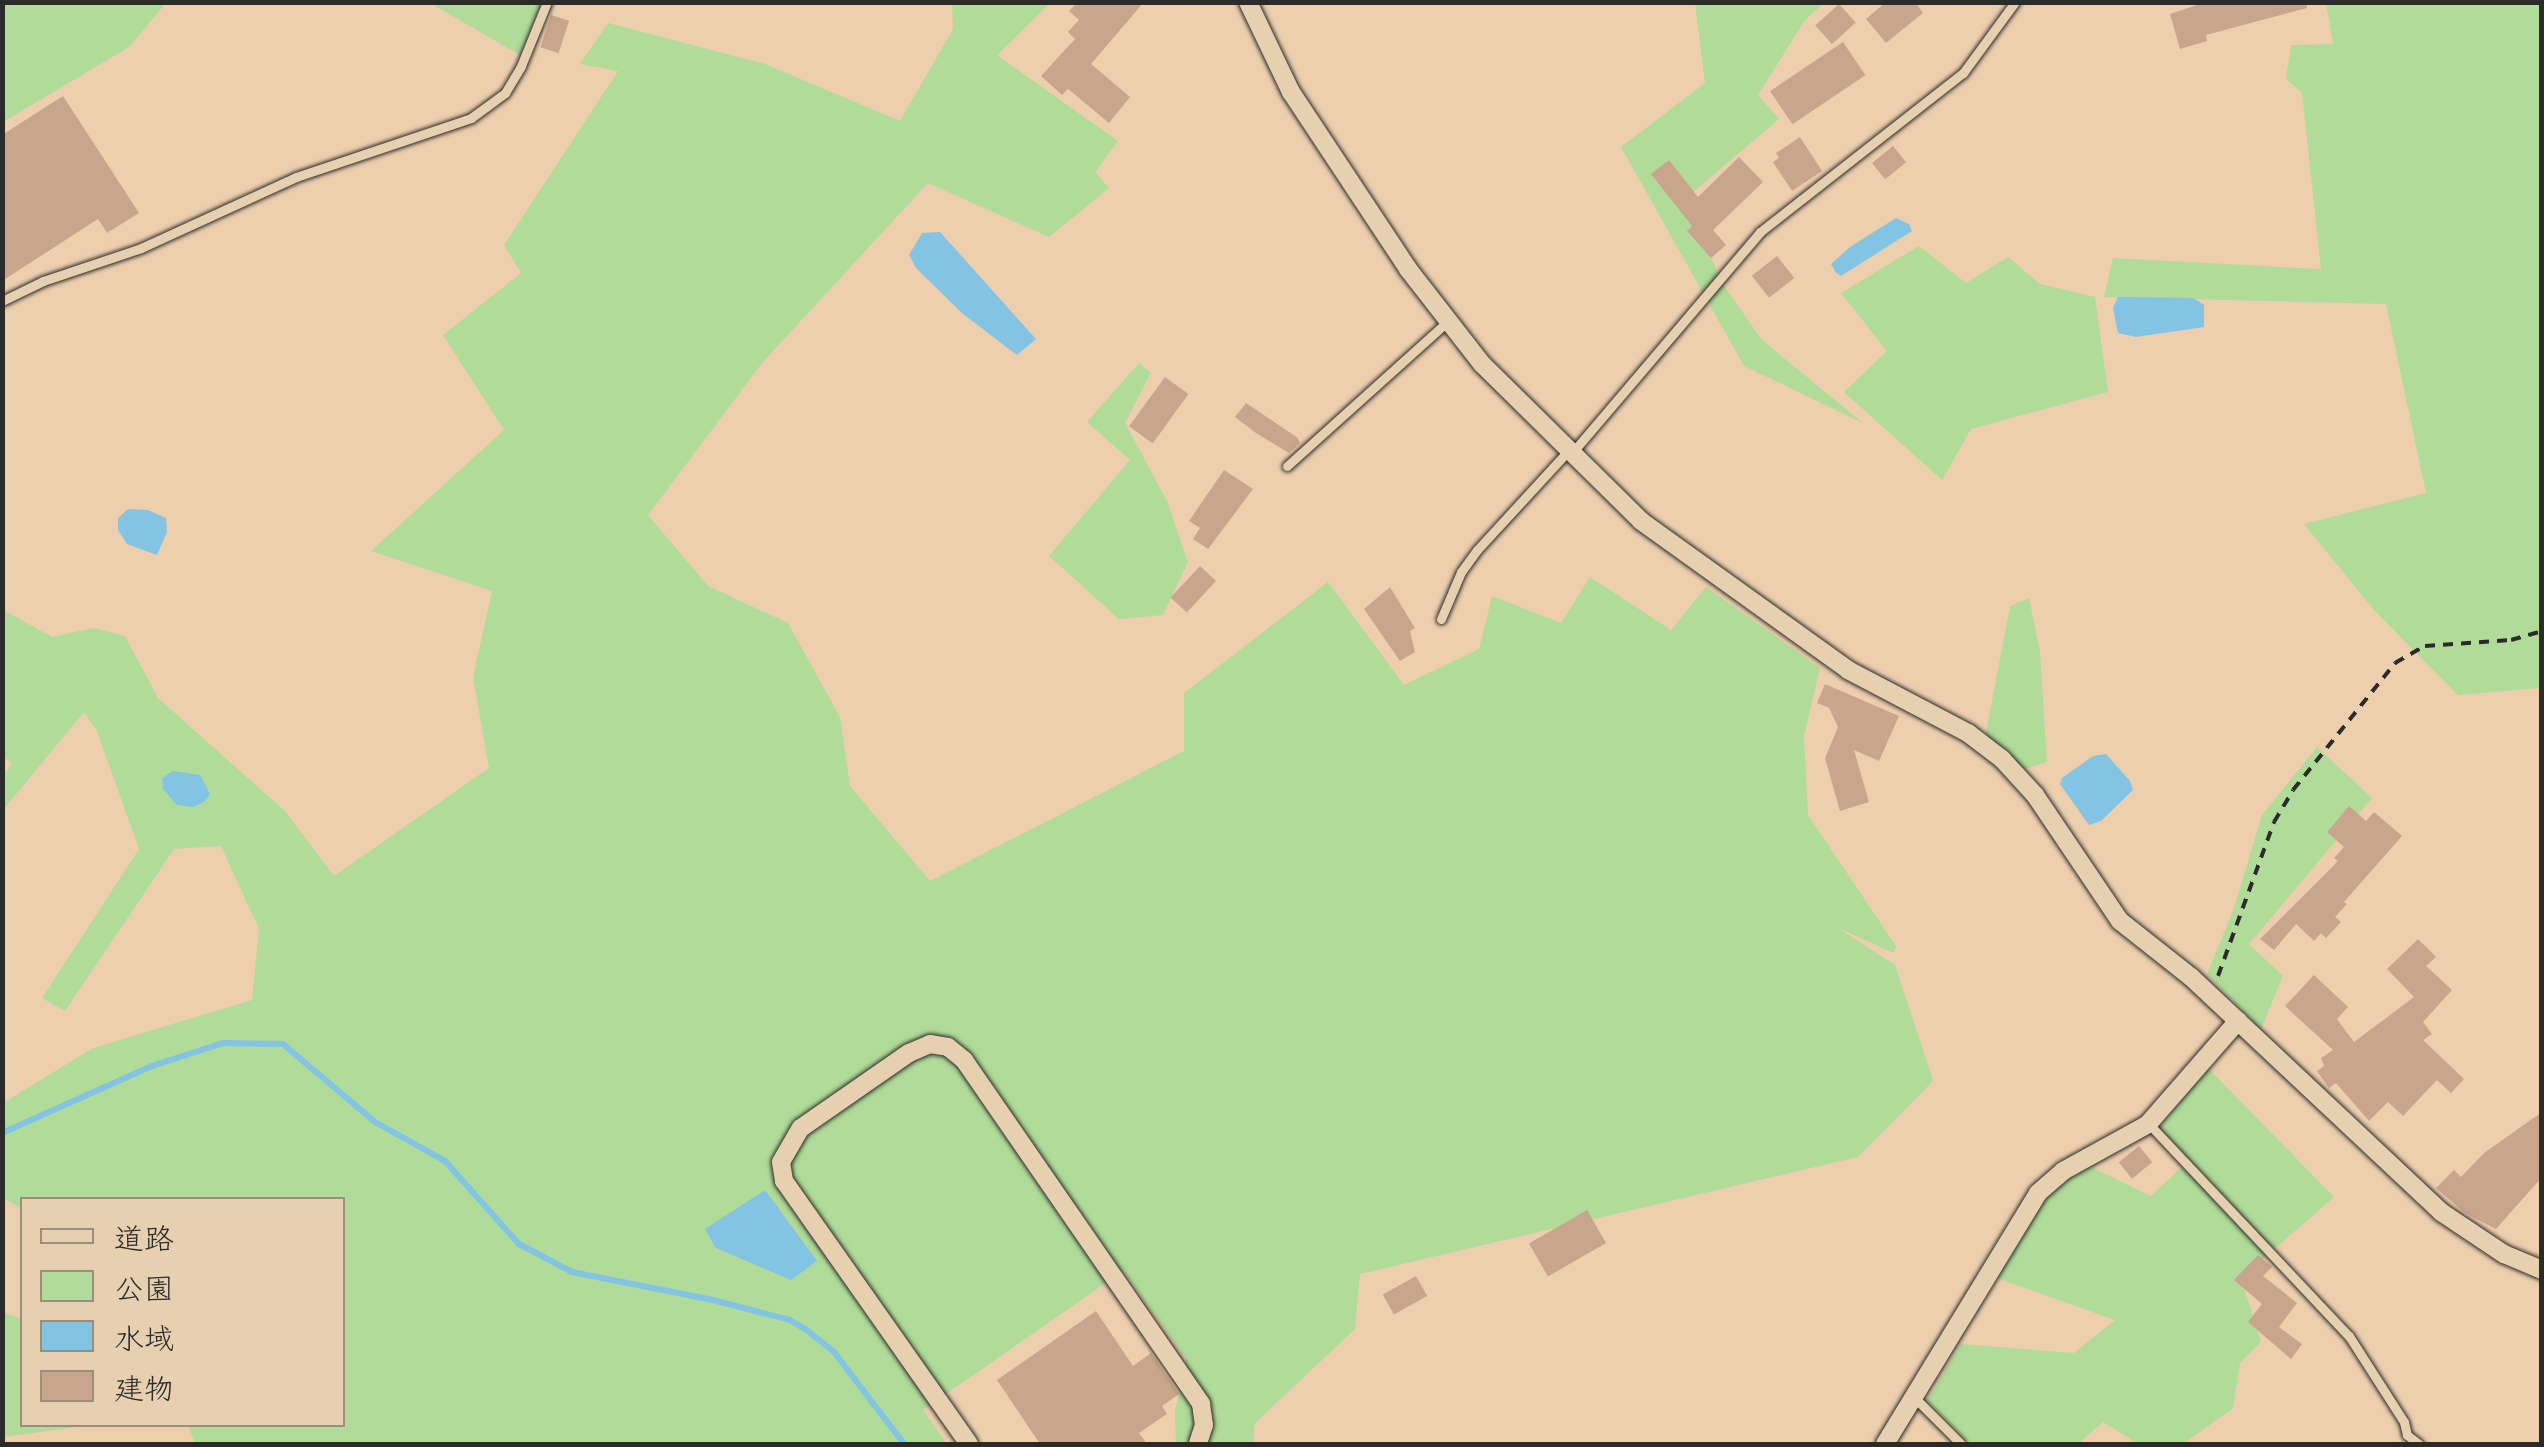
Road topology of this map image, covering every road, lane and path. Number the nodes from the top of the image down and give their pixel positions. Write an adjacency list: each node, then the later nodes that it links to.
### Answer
1 (547, 2): 4 (lane)
2 (1248, 2): 5 (street)
3 (2015, 2): 6 (lane)
4 (2, 301)
5 (1449, 320): 6 (street); 7 (lane)
6 (1570, 452): 8 (lane); 10 (street)
7 (1287, 466)
8 (1442, 618)
9 (2542, 631): 10 (path)
10 (2211, 995): 11 (street)
11 (2238, 1021): 12 (street); 13 (street)
12 (2148, 1124): 14 (street); 15 (lane)
13 (2542, 1270)
14 (1914, 1397): 18 (street); 19 (lane)
15 (2404, 1440): 20 (lane)
16 (969, 1444): 17 (street)
17 (1198, 1444)
18 (1885, 1444)
19 (1961, 1444)
20 (2419, 1444)

